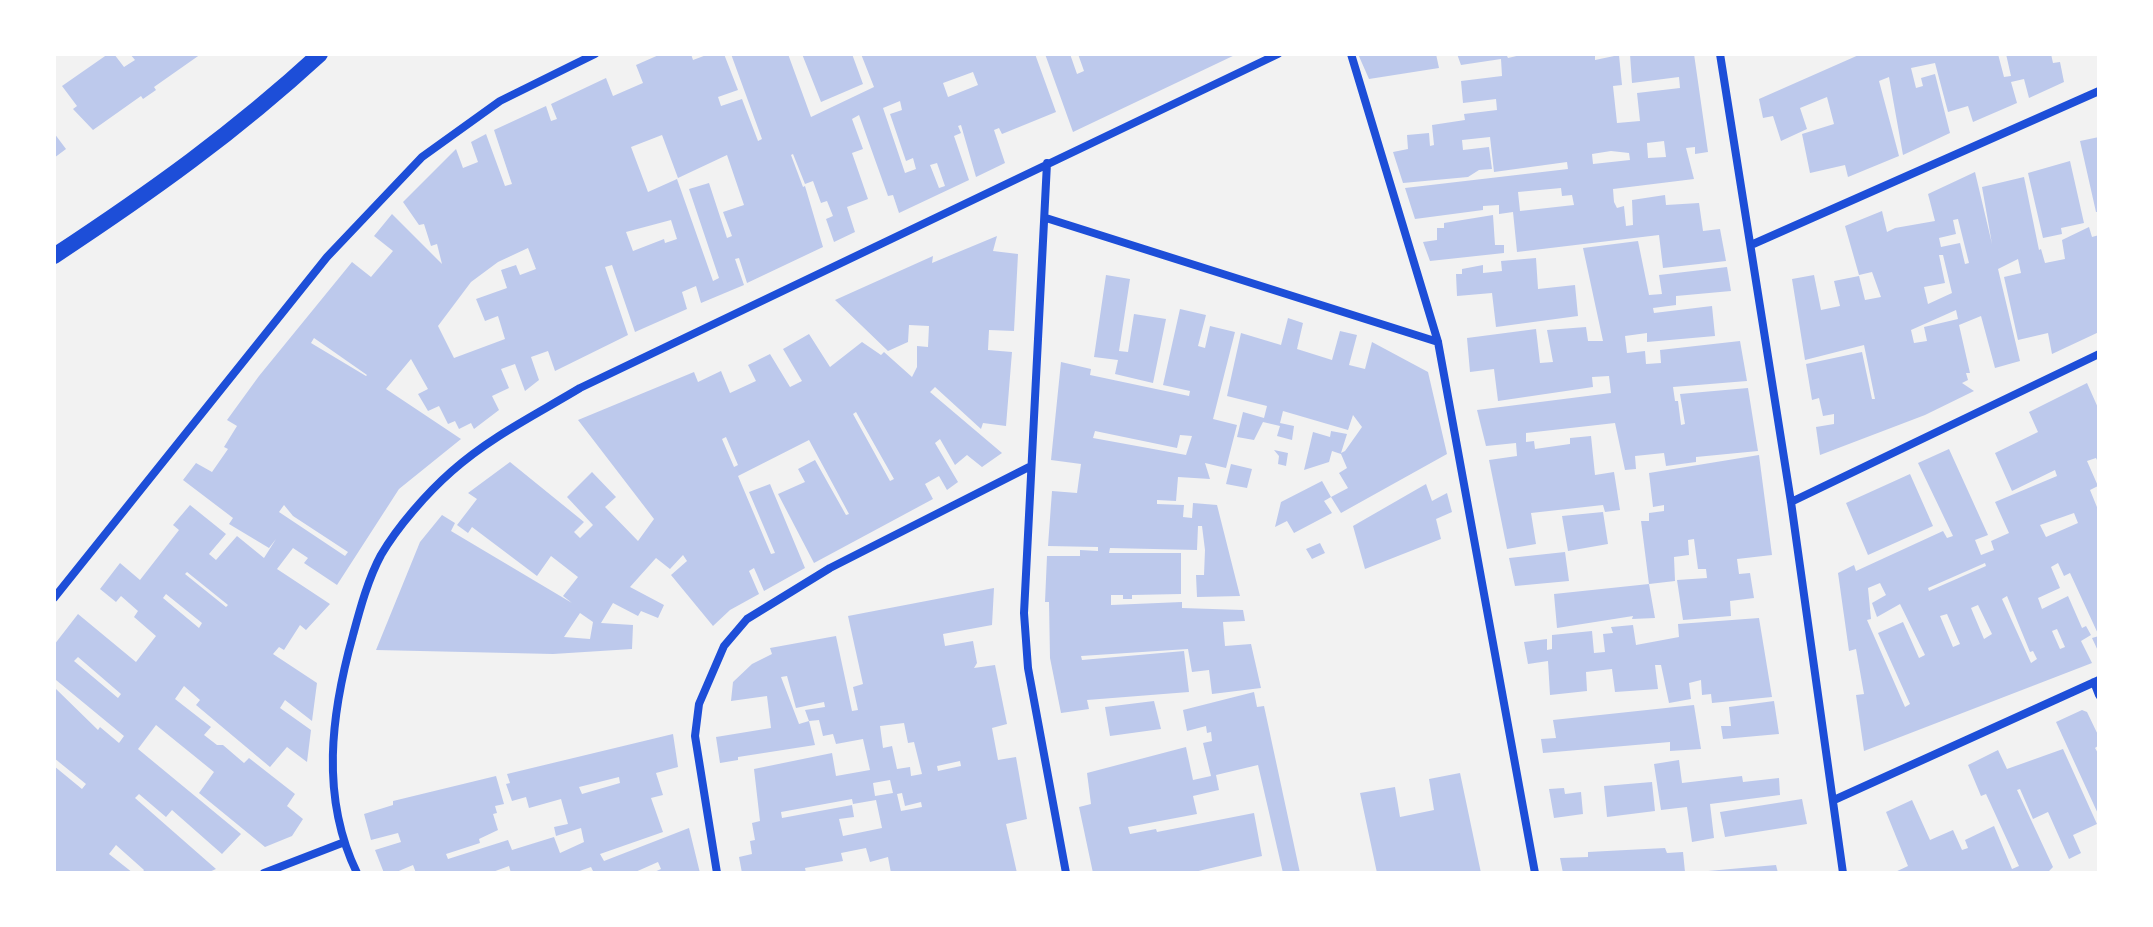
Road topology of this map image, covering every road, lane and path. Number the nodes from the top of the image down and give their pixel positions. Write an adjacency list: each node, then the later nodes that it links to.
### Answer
1 (320, 54): 10 (main road)
2 (595, 54): 15 (street)
3 (1278, 54): 7 (street)
4 (1351, 54): 11 (street)
5 (1720, 54): 9 (street)
6 (2099, 91): 9 (street)
7 (1047, 163): 8 (street); 19 (street)
8 (1046, 218): 11 (street); 13 (street)
9 (1751, 245): 14 (street)
10 (54, 256)
11 (1438, 342): 24 (street)
12 (2099, 354): 14 (street)
13 (1029, 467): 22 (street); 23 (street)
14 (1791, 502): 18 (street)
15 (54, 598)
16 (2096, 681): 17 (street); 18 (street)
17 (2099, 695)
18 (1834, 800): 25 (street)
19 (342, 843): 20 (street); 21 (street)
20 (264, 873)
21 (357, 873)
22 (717, 873)
23 (1066, 873)
24 (1535, 873)
25 (1843, 873)

